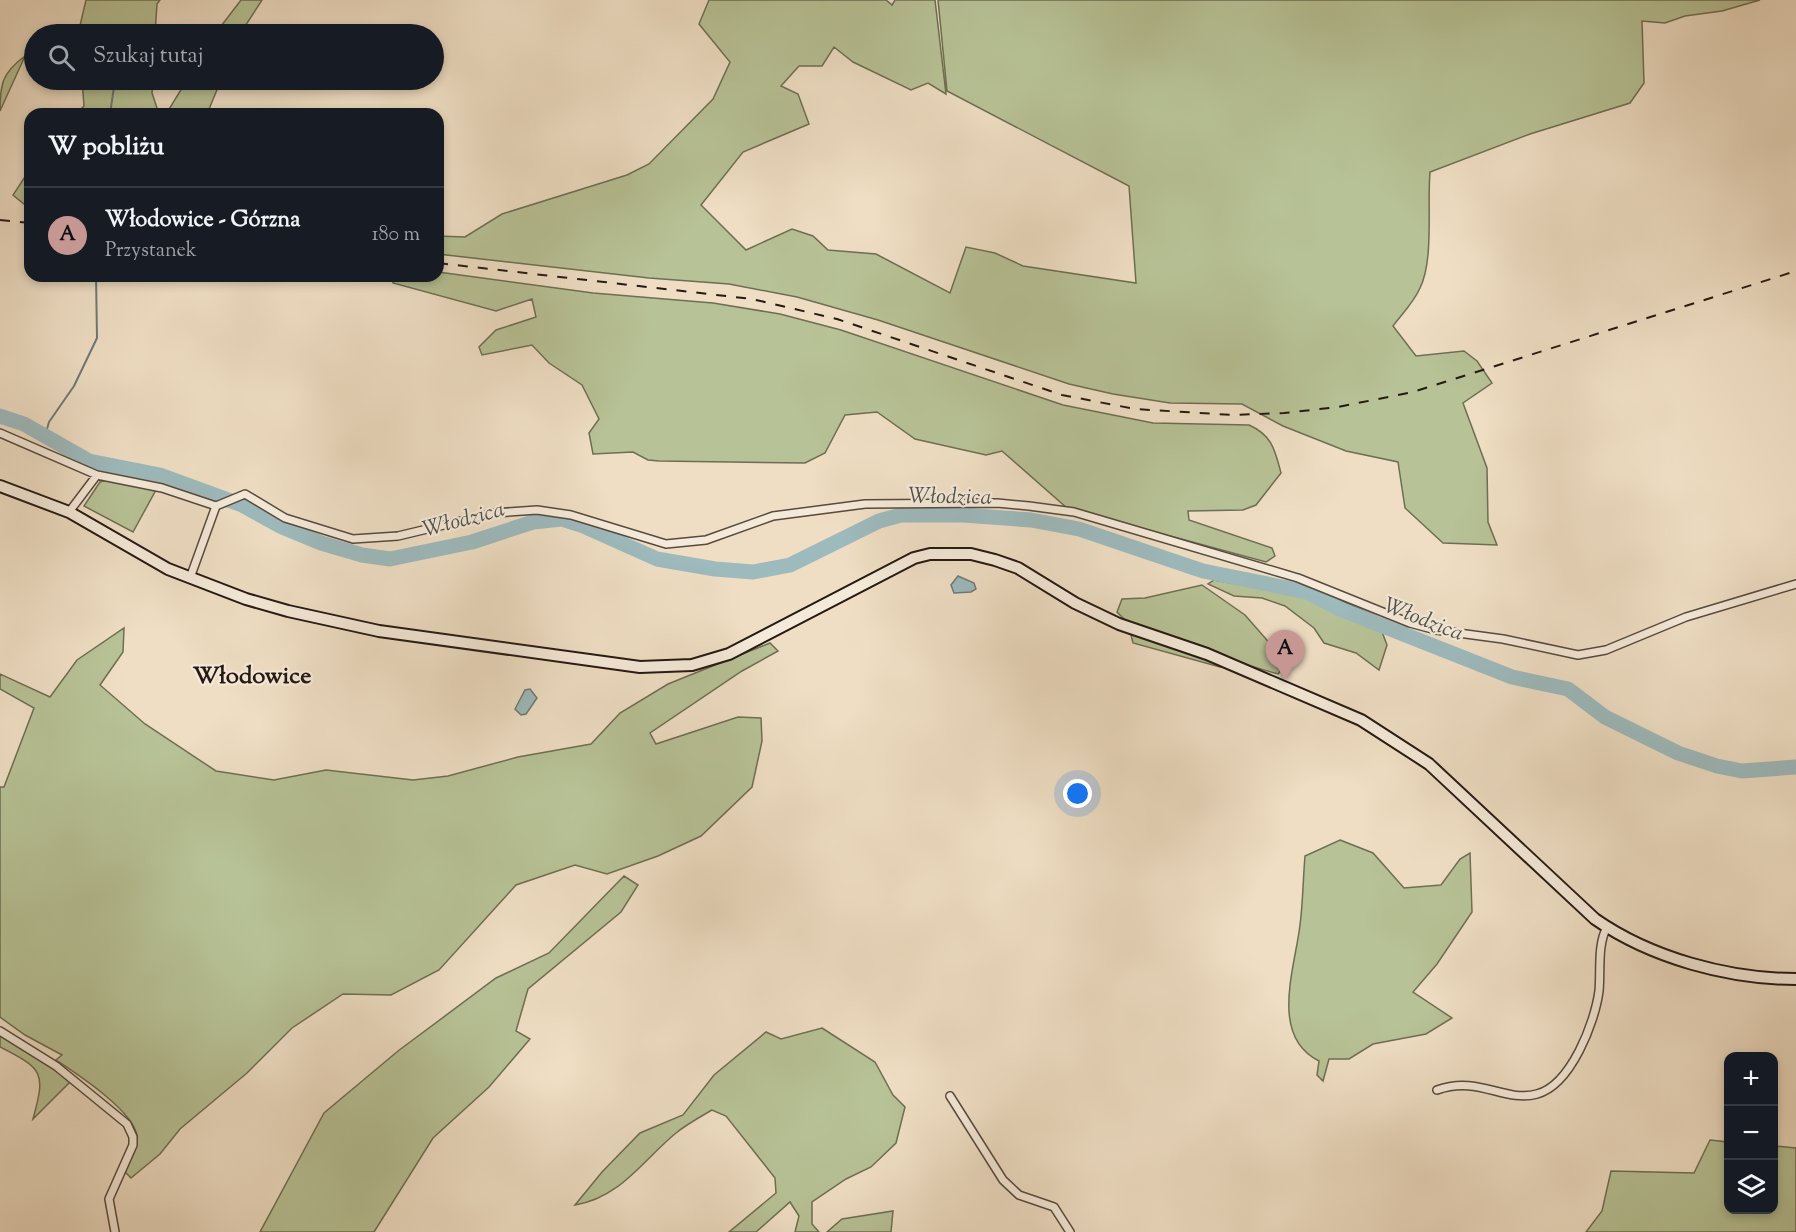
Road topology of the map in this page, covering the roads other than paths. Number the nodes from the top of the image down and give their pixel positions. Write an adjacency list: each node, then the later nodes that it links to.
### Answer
1 (0, 433): 2 (street)
2 (97, 475): 4 (street); 5 (street)
3 (0, 486): 5 (street)
4 (219, 505): 6 (street); 7 (street)
5 (69, 513): 6 (street)
6 (190, 579): 8 (street)
7 (1796, 584)
8 (1607, 927): 9 (street); 11 (street)
9 (1796, 979)
10 (0, 1031): 13 (street)
11 (1437, 1090)
12 (950, 1096): 14 (street)
13 (115, 1232)
14 (1070, 1232)

